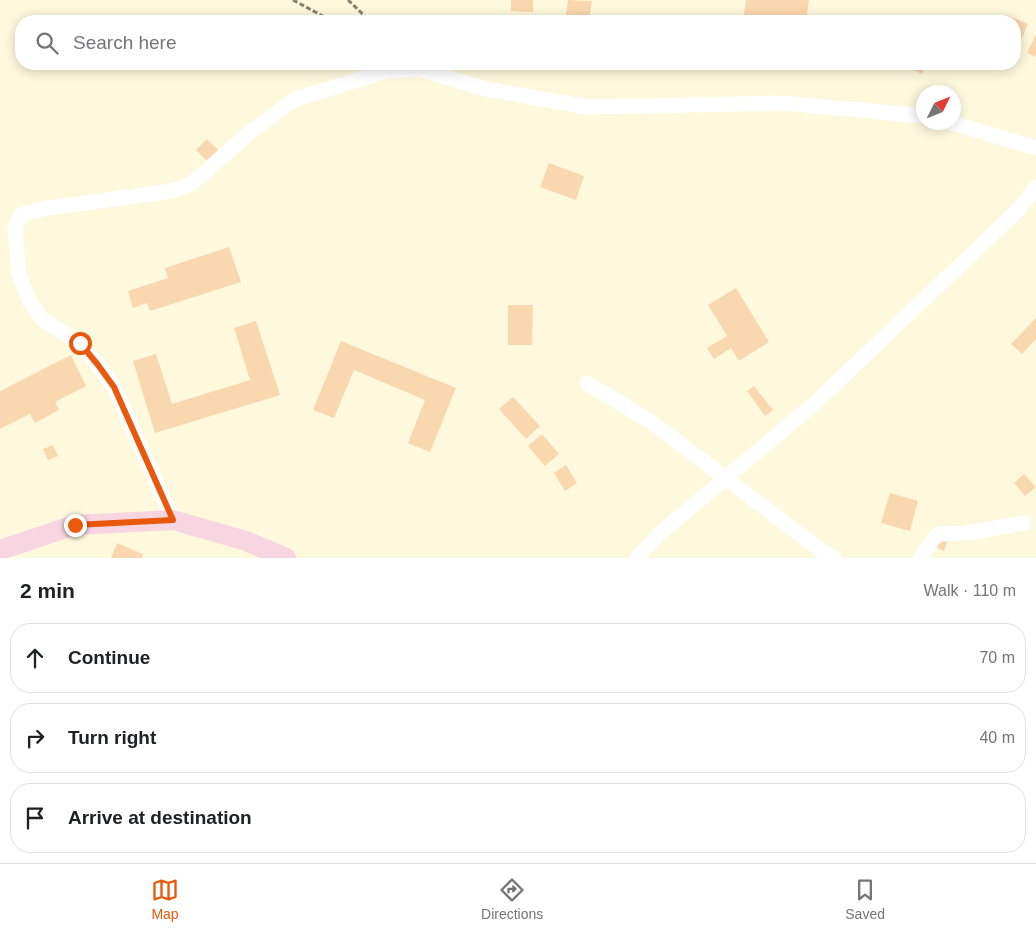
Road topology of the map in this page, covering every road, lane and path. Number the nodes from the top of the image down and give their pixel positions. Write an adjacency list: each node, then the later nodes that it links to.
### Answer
1 (293, 0): 3 (path)
2 (348, 0): 4 (path)
3 (321, 15)
4 (364, 15)
5 (404, 70): 13 (street)
6 (423, 70): 7 (street)
7 (916, 115)
8 (961, 126): 9 (street)
9 (1036, 148)
10 (1036, 187): 12 (street)
11 (587, 384): 12 (street)
12 (725, 477): 17 (street); 18 (street)
13 (173, 520): 15 (street); 16 (street)
14 (1024, 523): 19 (street)
15 (0, 550)
16 (286, 558)
17 (636, 558)
18 (834, 558)
19 (920, 558)

